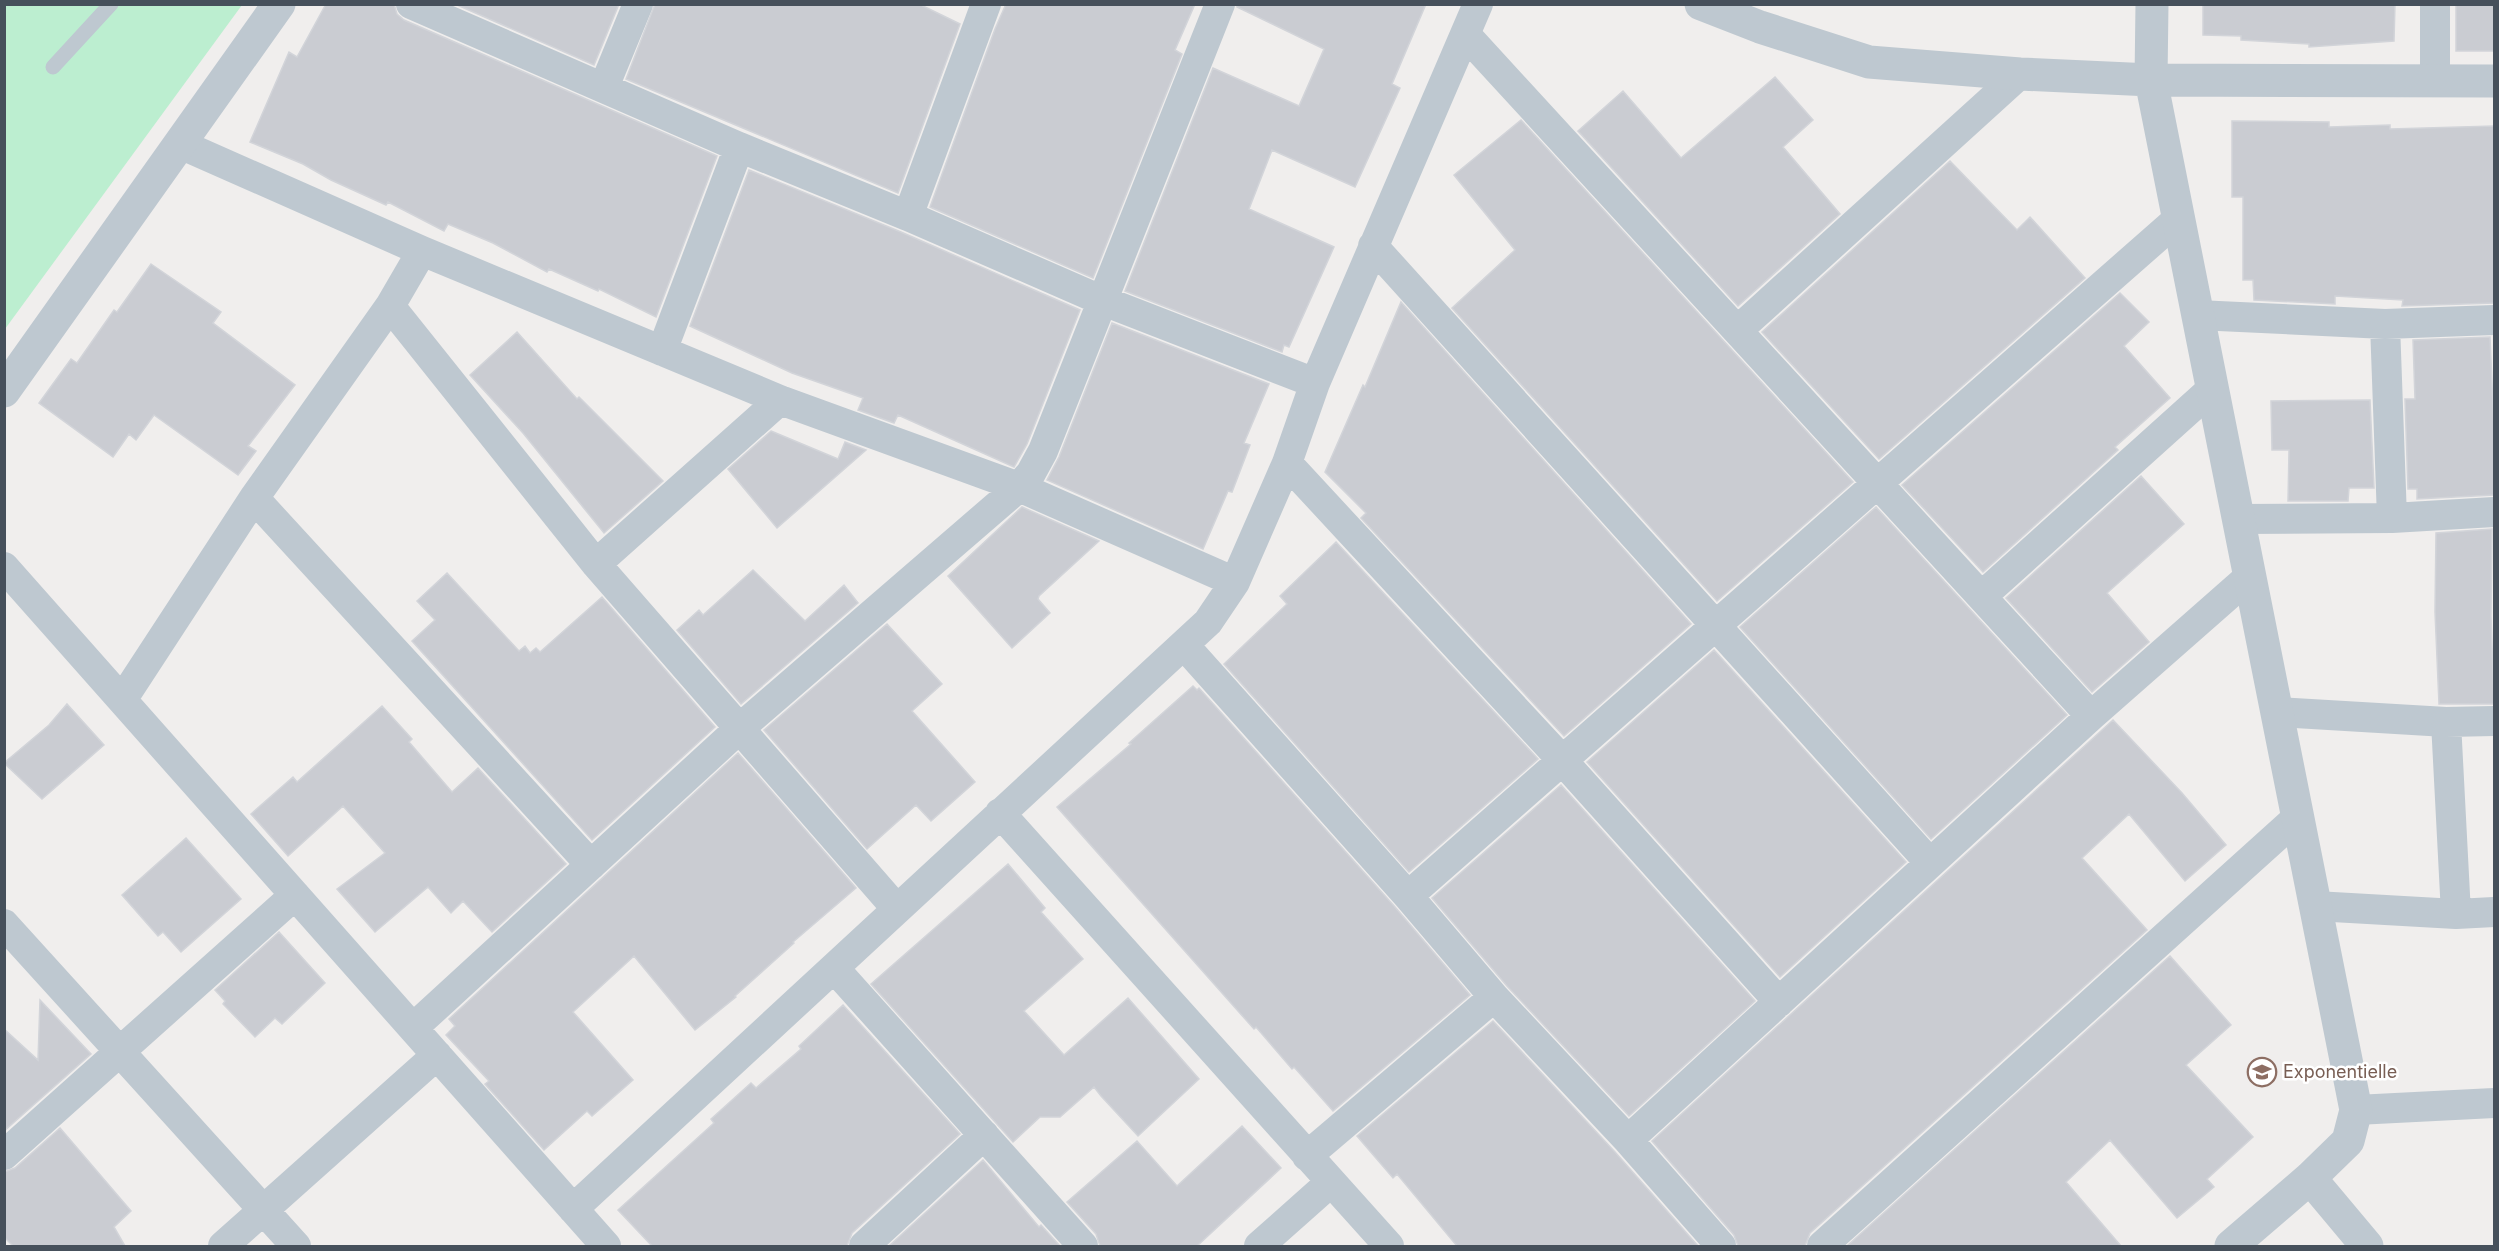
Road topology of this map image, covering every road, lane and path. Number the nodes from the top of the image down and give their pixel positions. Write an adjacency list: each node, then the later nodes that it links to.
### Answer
1 (111, 4): 12 (lane)
2 (279, 4): 18 (street)
3 (411, 4): 17 (street)
4 (638, 4): 17 (street)
5 (1220, 4): 24 (street)
6 (1478, 4): 11 (street)
7 (1701, 4): 13 (street)
8 (2152, 4): 14 (street)
9 (2435, 4): 16 (street)
10 (983, 5): 20 (street)
11 (1466, 35): 22 (street); 29 (street)
12 (53, 67)
13 (2020, 74): 14 (street); 29 (street)
14 (2151, 80): 16 (street); 21 (street)
15 (2494, 81): 16 (street)
16 (2435, 82)
17 (604, 87): 19 (street)
18 (180, 144): 23 (street); 33 (street)
19 (739, 147): 20 (street); 30 (street)
20 (908, 216): 24 (street)
21 (2178, 219): 26 (street); 36 (street)
22 (1373, 246): 31 (street); 47 (street)
23 (422, 251): 25 (street); 30 (street)
24 (1101, 300): 31 (street); 37 (street)
25 (390, 306): 38 (street); 42 (street)
26 (2197, 315): 28 (street); 32 (street)
27 (2494, 320): 28 (street)
28 (2385, 324): 40 (street)
29 (1738, 330): 36 (street)
30 (662, 351): 34 (street)
31 (1315, 382): 35 (street)
32 (2212, 388): 41 (street); 46 (street)
33 (4, 391)
34 (780, 400): 37 (street); 42 (street)
35 (1287, 463): 45 (street); 55 (street)
36 (1878, 482): 46 (street); 47 (street)
37 (1019, 487): 45 (street); 54 (street)
38 (254, 498): 49 (street); 59 (street)
39 (2494, 512): 40 (street)
40 (2392, 518): 41 (street)
41 (2238, 519): 44 (street)
42 (596, 564): 54 (street)
43 (4, 567): 49 (street)
44 (2249, 577): 50 (street); 51 (street)
45 (1235, 582): 48 (street)
46 (1982, 596): 51 (street)
47 (1717, 624): 55 (street); 58 (street)
48 (1184, 645): 56 (street); 61 (street)
49 (122, 700): 60 (street)
50 (2276, 712): 53 (street); 57 (street)
51 (2091, 716): 58 (street)
52 (2494, 721): 53 (street)
53 (2446, 722): 65 (street)
54 (740, 728): 59 (street); 63 (street)
55 (1562, 760): 61 (street); 69 (street)
56 (1000, 813): 63 (street); 78 (street)
57 (2297, 818): 62 (street); 91 (street)
58 (1930, 863): 69 (street)
59 (591, 865): 70 (street)
60 (295, 895): 70 (street); 71 (street)
61 (1408, 896): 68 (street)
62 (2314, 906): 65 (street); 74 (street)
63 (896, 908): 67 (street)
64 (2494, 912): 65 (street)
65 (2456, 914)
66 (4, 924): 71 (street)
67 (834, 968): 75 (street); 81 (street)
68 (1494, 997): 76 (street); 78 (street)
69 (1779, 1002): 76 (street)
70 (413, 1028): 72 (street)
71 (120, 1052): 77 (street); 82 (street)
72 (437, 1055): 81 (street); 82 (street)
73 (2494, 1103): 74 (street)
74 (2356, 1110): 79 (street)
75 (984, 1135): 86 (street); 87 (street)
76 (1628, 1140): 90 (street)
77 (4, 1155)
78 (1307, 1156): 80 (street)
79 (2310, 1178): 92 (street); 93 (street)
80 (1331, 1182): 88 (street); 89 (street)
81 (573, 1209): 85 (street)
82 (263, 1210): 83 (street); 84 (street)
83 (223, 1246)
84 (296, 1246)
85 (606, 1246)
86 (864, 1246)
87 (1083, 1246)
88 (1259, 1246)
89 (1389, 1246)
90 (1721, 1246)
91 (1822, 1246)
92 (2231, 1246)
93 (2367, 1246)

